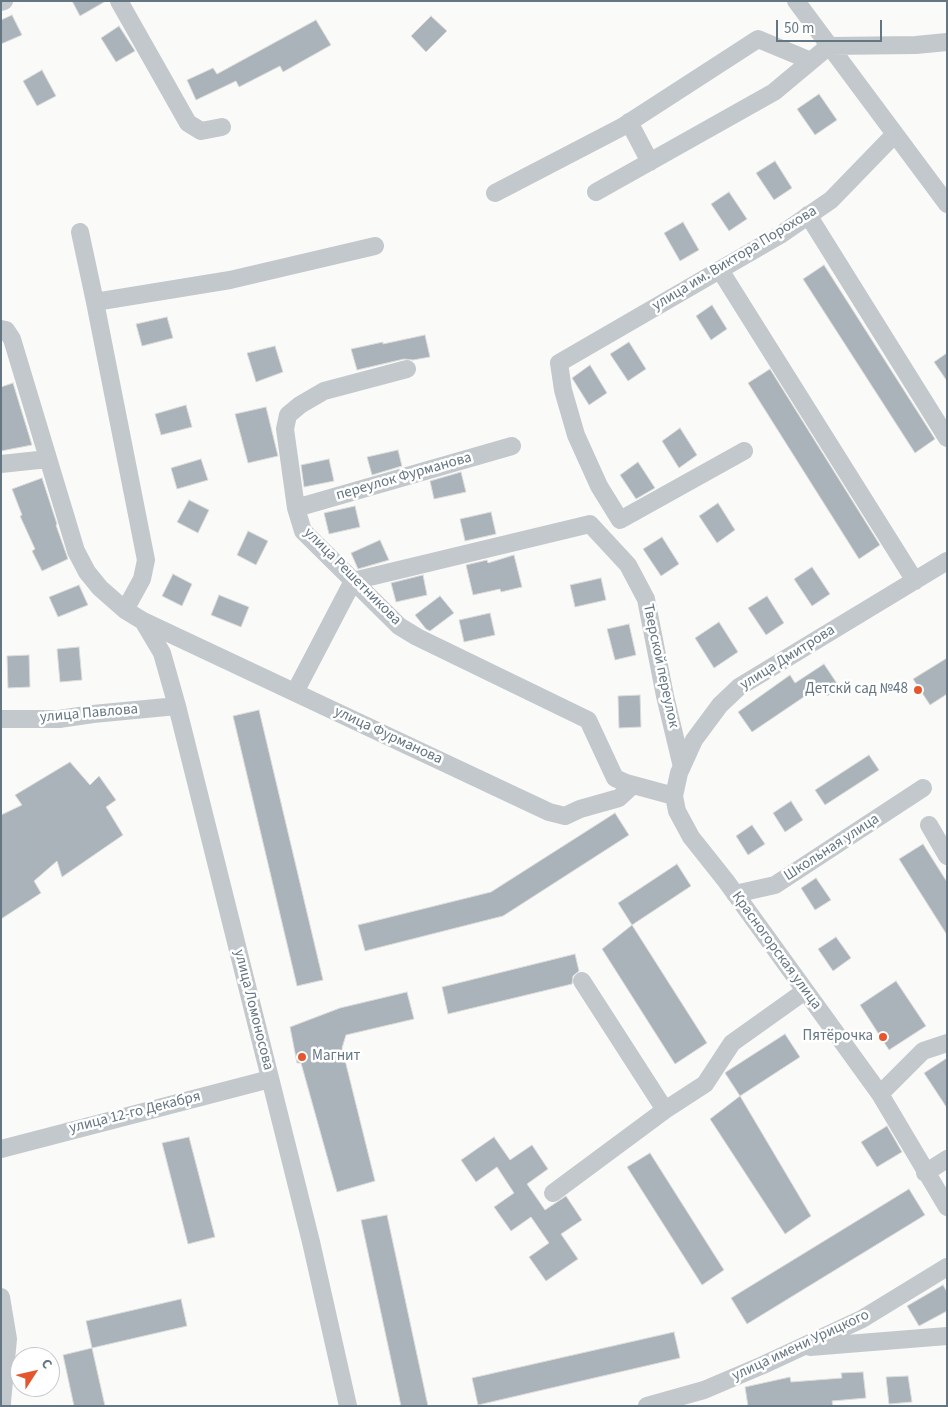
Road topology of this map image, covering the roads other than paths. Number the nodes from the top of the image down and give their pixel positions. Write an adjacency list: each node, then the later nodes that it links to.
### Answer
1 (119, 1): 7 (street)
2 (796, 1): 4 (street)
3 (947, 42): 4 (street)
4 (830, 46): 5 (street); 8 (street)
5 (811, 61): 6 (street); 9 (street)
6 (629, 122): 9 (street); 11 (street)
7 (222, 126)
8 (895, 134): 12 (street); 13 (street, улица им. Виктора Порохова)
9 (650, 162): 10 (street)
10 (596, 192)
11 (495, 193)
12 (947, 204)
13 (808, 215): 16 (street, улица им. Виктора Порохова); 20 (street)
14 (80, 232): 17 (street)
15 (375, 246): 17 (street)
16 (720, 270): 22 (street, улица им. Виктора Порохова); 27 (street)
17 (95, 302): 29 (street)
18 (1, 329): 23 (street, улица Фурманова)
19 (407, 369): 25 (street, улица Решетникова)
20 (947, 438)
21 (512, 446): 25 (street, переулок Фурманова)
22 (744, 452)
23 (48, 459): 24 (street); 29 (street, улица Фурманова)
24 (1, 464)
25 (296, 508): 28 (street, улица Решетникова)
26 (947, 561): 27 (street, улица Дмитрова)
27 (915, 580): 34 (street, улица Дмитрова)
28 (353, 581): 31 (street); 34 (street, Тверской переулок); 35 (street, улица Решетникова)
29 (125, 610): 30 (street, улица Фурманова)
30 (143, 620): 31 (street, улица Фурманова); 32 (street, улица Ломоносова)
31 (296, 692): 35 (street, улица Фурманова)
32 (177, 706): 33 (street, улица Павлова); 44 (street, улица Ломоносова)
33 (1, 719)
34 (682, 767): 37 (street, улица Дмитрова)
35 (633, 785): 37 (street, улица Решетникова)
36 (923, 788): 40 (street, Школьная улица)
37 (674, 796): 40 (street, Красногорская улица)
38 (929, 825): 39 (street)
39 (947, 856)
40 (735, 894): 42 (street, Красногорская улица)
41 (582, 981): 46 (street)
42 (806, 991): 45 (street, Красногорская улица); 46 (street)
43 (947, 1043): 45 (street)
44 (270, 1079): 47 (street, улица 12-го Декабря); 59 (street, улица Ломоносова)
45 (880, 1094): 49 (street, Красногорская улица)
46 (665, 1110): 50 (street)
47 (1, 1149)
48 (947, 1159): 49 (street)
49 (925, 1173): 51 (street, Красногорская улица)
50 (553, 1193)
51 (947, 1207)
52 (947, 1267): 55 (street, улица имени Урицкого)
53 (1, 1296): 57 (street)
54 (947, 1336): 55 (street)
55 (800, 1348): 56 (street, улица имени Урицкого)
56 (705, 1398): 60 (street, улица имени Урицкого)
57 (1, 1402): 58 (street)
58 (2, 1406)
59 (348, 1406)
60 (647, 1406)

